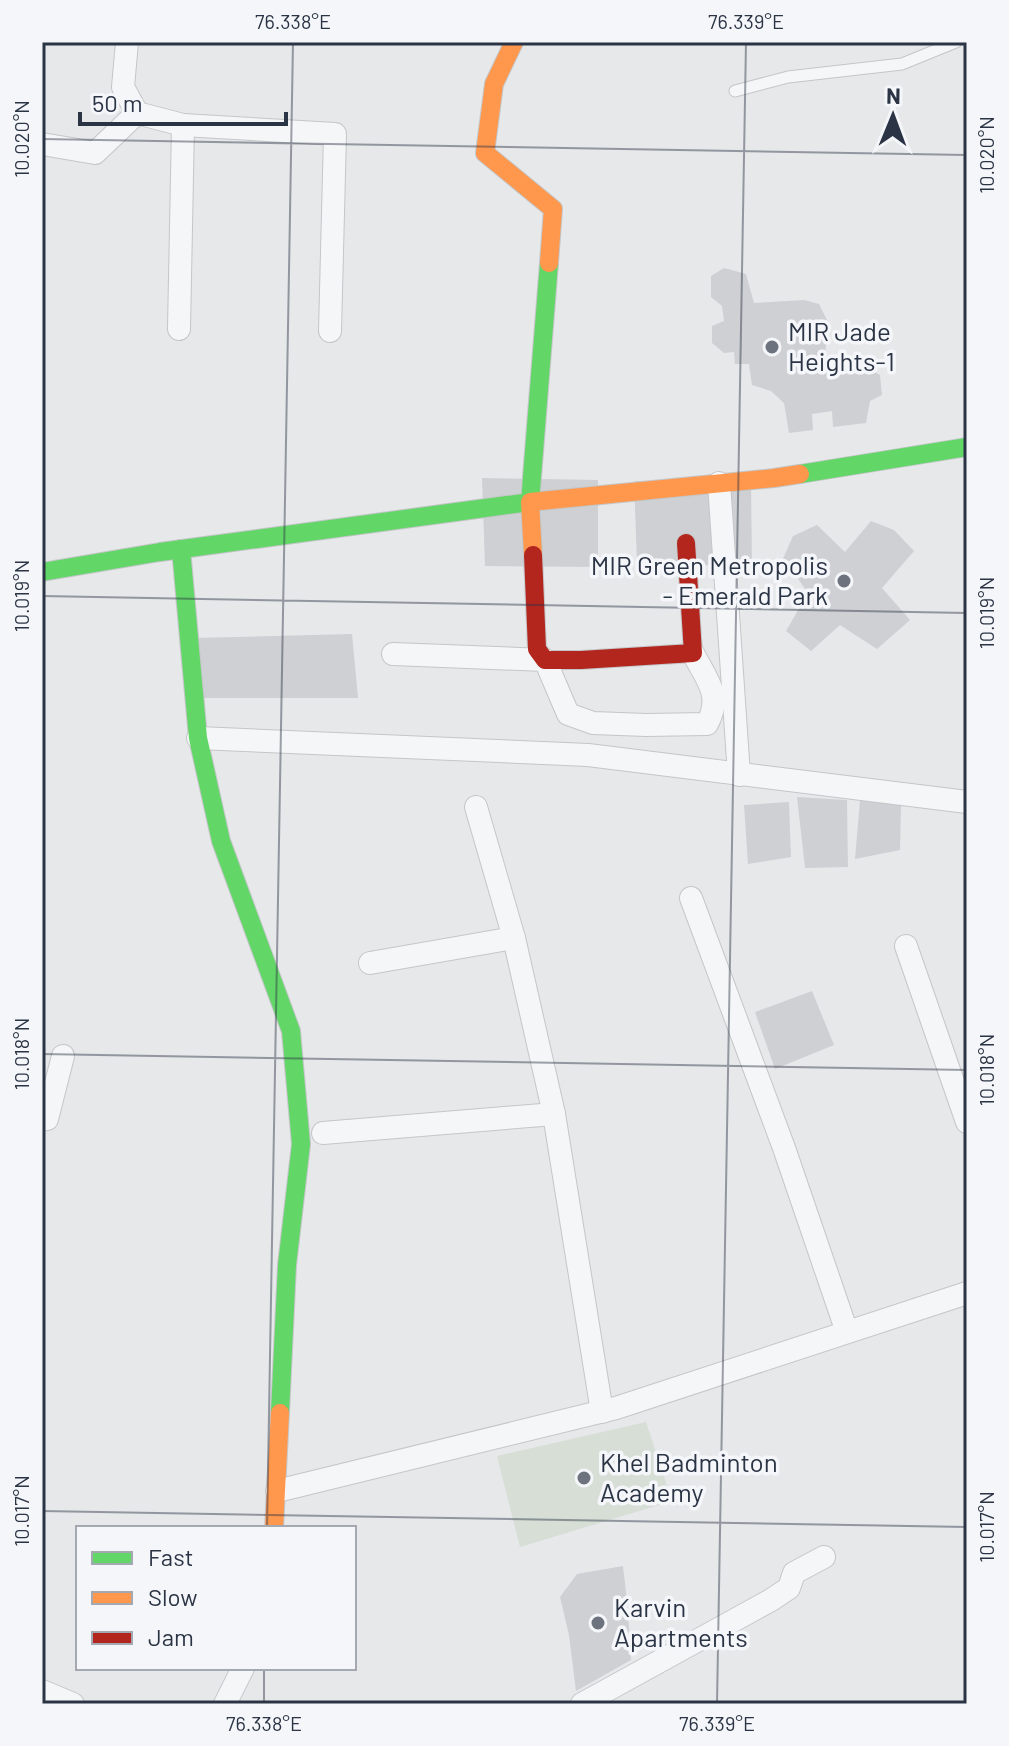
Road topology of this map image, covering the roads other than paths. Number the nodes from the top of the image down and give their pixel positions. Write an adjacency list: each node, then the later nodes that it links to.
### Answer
1 (127, 42): 5 (street)
2 (514, 42): 12 (street)
3 (956, 42): 4 (lane)
4 (735, 91)
5 (137, 113): 6 (street); 7 (street)
6 (183, 125): 8 (street); 9 (street)
7 (42, 144)
8 (179, 329)
9 (330, 331)
10 (967, 447): 11 (street)
11 (719, 483): 12 (street); 20 (street)
12 (530, 502): 14 (street); 18 (street)
13 (686, 543): 16 (street)
14 (181, 549): 15 (street); 19 (street)
15 (42, 572)
16 (693, 653): 18 (street); 18 (street)
17 (393, 654): 18 (street)
18 (545, 660)
19 (198, 738): 20 (street); 35 (street)
20 (739, 775): 21 (street)
21 (967, 802)
22 (476, 807): 24 (street)
23 (691, 898): 33 (street)
24 (514, 938): 26 (street); 28 (street)
25 (906, 946): 30 (street)
26 (370, 963)
27 (63, 1056): 29 (street)
28 (554, 1114): 31 (street); 34 (street)
29 (42, 1120)
30 (967, 1122)
31 (323, 1133)
32 (967, 1293): 33 (street)
33 (847, 1332): 34 (street)
34 (602, 1412): 35 (street)
35 (277, 1491): 36 (street)
36 (274, 1526)
37 (824, 1557): 42 (street)
38 (242, 1670): 41 (street)
39 (42, 1691): 40 (street)
40 (73, 1704)
41 (225, 1704)
42 (582, 1704)

